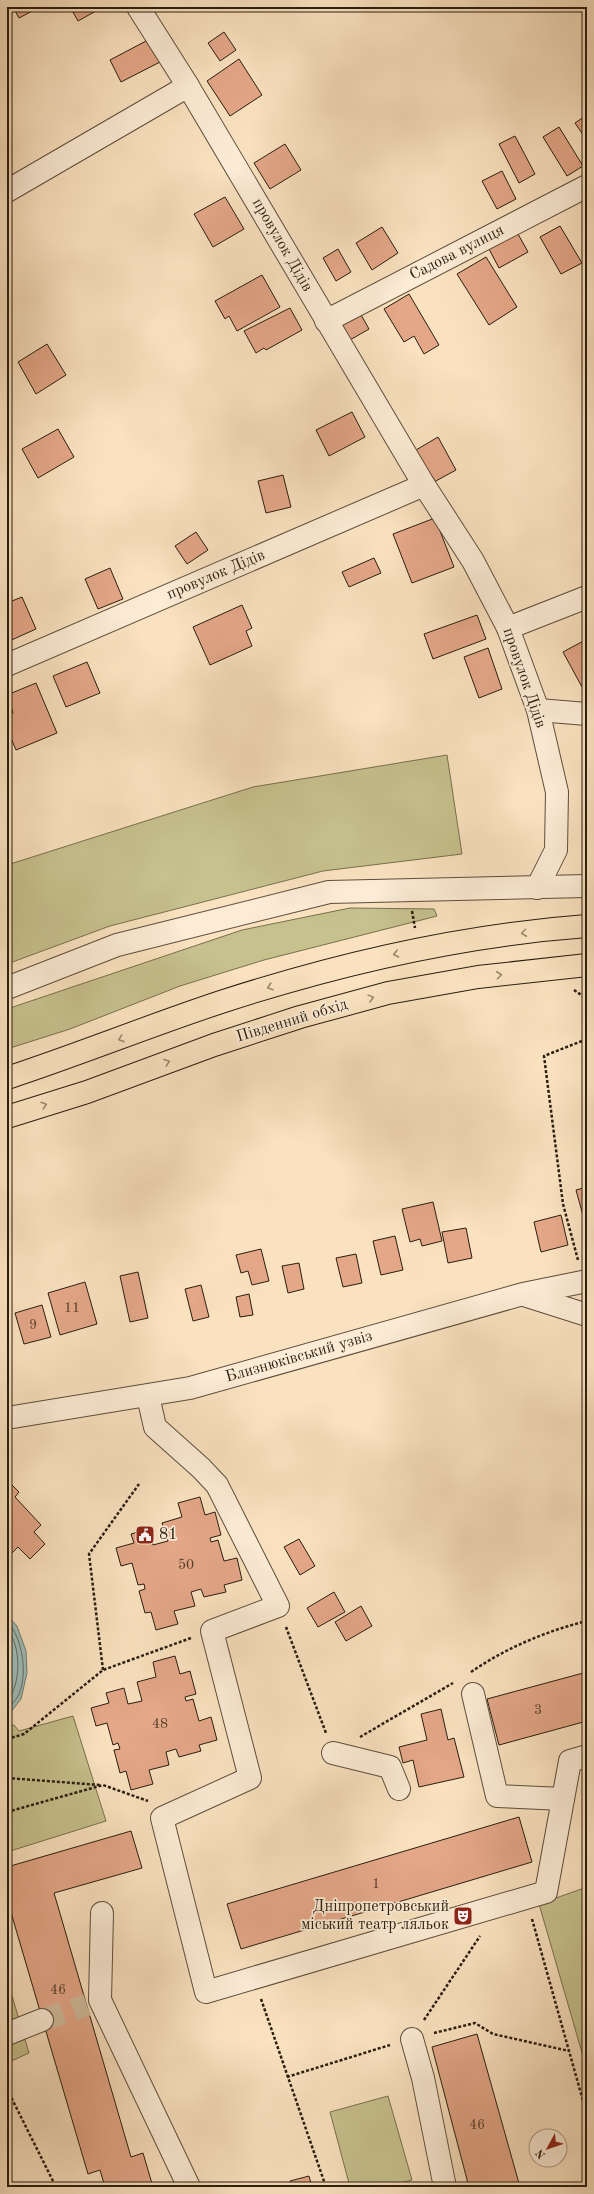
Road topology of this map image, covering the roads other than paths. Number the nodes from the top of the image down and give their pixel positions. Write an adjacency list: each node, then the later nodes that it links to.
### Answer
1 (138, 7): 2 (street, провулок Дідів)
2 (188, 86): 4 (street); 5 (street, провулок Дідів)
3 (587, 186): 5 (street, Садова вулиця)
4 (7, 191)
5 (326, 321): 6 (street, провулок Дідів)
6 (424, 485): 8 (street, провулок Дідів); 9 (street, провулок Дідів)
7 (587, 597): 8 (street)
8 (508, 628): 10 (street, провулок Дідів)
9 (7, 665)
10 (538, 710): 11 (street); 13 (street, провулок Дідів)
11 (587, 714)
12 (587, 886): 13 (street)
13 (537, 888): 16 (street)
14 (587, 926): 17 (main road, one-way to 17)
15 (587, 965): 18 (main road, Південний обхід, one-way to 15)
16 (7, 988)
17 (7, 1078)
18 (7, 1117)
19 (586, 1282): 20 (street, Близнюківський узвіз)
20 (523, 1294): 21 (street); 22 (street, Близнюківський узвіз)
21 (587, 1315)
22 (148, 1396): 23 (street, Близнюківський узвіз); 28 (street)
23 (7, 1418)
24 (473, 1694): 28 (street)
25 (333, 1753): 27 (street)
26 (587, 1756): 28 (street)
27 (399, 1789)
28 (563, 1799)
29 (102, 1913): 33 (street)
30 (42, 2020): 31 (street)
31 (7, 2034)
32 (412, 2039): 34 (street)
33 (189, 2187)
34 (445, 2187)

